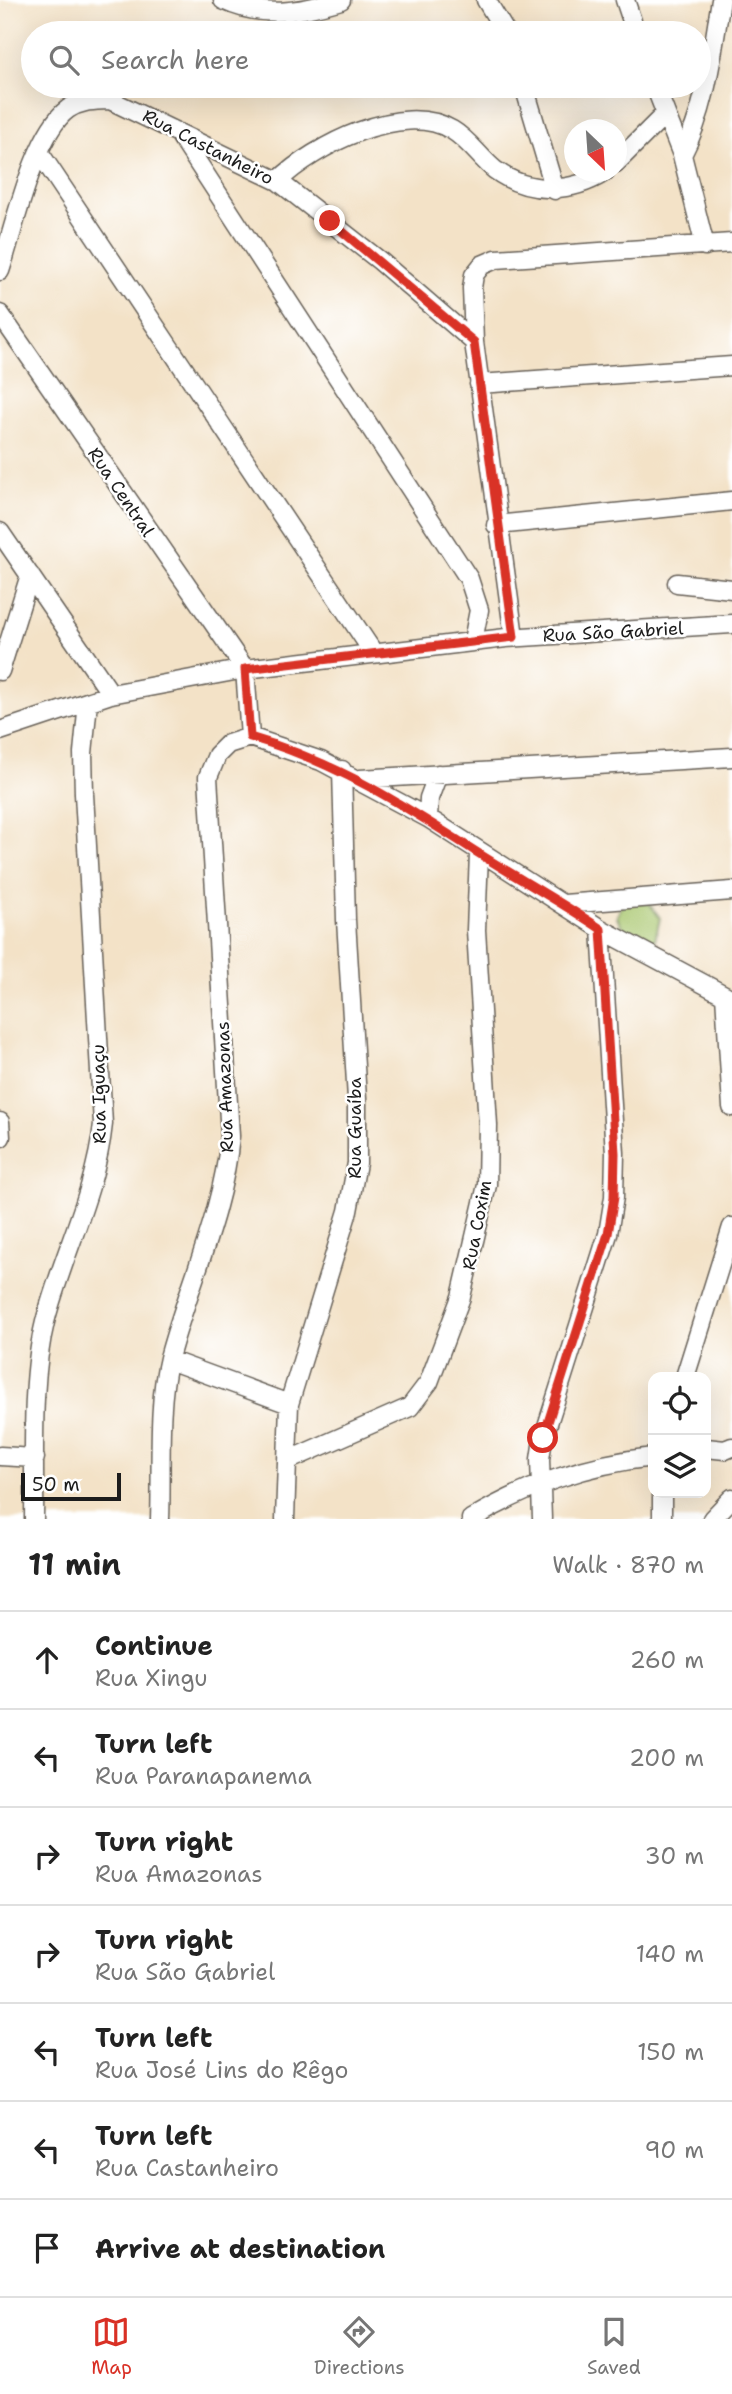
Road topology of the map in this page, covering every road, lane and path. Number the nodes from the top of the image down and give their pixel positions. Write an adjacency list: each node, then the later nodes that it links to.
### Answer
1 (223, 0): 2 (street)
2 (341, 0)
3 (486, 0): 6 (street)
4 (625, 0): 7 (street)
5 (721, 0): 8 (street)
6 (499, 21)
7 (632, 21)
8 (711, 60)
9 (528, 98): 19 (street)
10 (659, 98): 12 (street)
11 (705, 98): 16 (street)
12 (665, 114): 15 (street); 16 (street)
13 (180, 136): 14 (street, Rua Castanheiro); 17 (street, Rua Castanheiro); 35 (street)
14 (39, 152): 22 (street, Rua Castanheiro); 36 (street)
15 (627, 153)
16 (682, 155): 21 (street)
17 (278, 181): 19 (street); 24 (street, Rua Castanheiro)
18 (584, 182): 19 (street)
19 (555, 190)
20 (732, 243): 21 (street)
21 (705, 246): 24 (street)
22 (0, 271)
23 (0, 314): 37 (street, Rua Central)
24 (474, 342): 26 (street)
25 (732, 366): 26 (street)
26 (479, 384): 28 (street)
27 (732, 501): 28 (street)
28 (496, 525): 34 (street)
29 (0, 532): 30 (street)
30 (30, 575): 38 (street); 39 (street)
31 (677, 583): 32 (street)
32 (732, 589)
33 (732, 624): 34 (street, Rua São Gabriel)
34 (514, 637): 35 (street, Rua São Gabriel)
35 (473, 641): 36 (street, Rua São Gabriel)
36 (373, 652): 37 (street, Rua São Gabriel)
37 (245, 669): 39 (street, Rua São Gabriel); 42 (street)
38 (0, 671)
39 (111, 694): 40 (street, Rua São Gabriel)
40 (88, 702): 41 (street, Rua São Gabriel); 61 (street, Rua Iguaçu)
41 (0, 731)
42 (250, 737): 44 (street); 55 (street, Rua Amazonas)
43 (732, 757): 45 (street)
44 (342, 770): 46 (street); 57 (street, Rua Guaíba)
45 (438, 774): 46 (street); 47 (street)
46 (359, 779): 47 (street)
47 (428, 818): 48 (street)
48 (479, 853): 50 (street); 63 (street, Rua Coxim)
49 (732, 891): 50 (street)
50 (564, 904): 51 (street)
51 (601, 929): 52 (street); 64 (street)
52 (728, 997): 53 (street)
53 (732, 1107)
54 (732, 1227): 56 (street)
55 (169, 1360): 57 (street); 68 (street, Rua Amazonas)
56 (687, 1372)
57 (289, 1404): 63 (street, Rua Guaíba)
58 (732, 1447): 59 (street)
59 (711, 1449)
60 (0, 1456): 61 (street)
61 (35, 1458): 67 (street, Rua Iguaçu)
62 (648, 1458): 64 (street)
63 (287, 1461): 69 (street, Rua Guaíba)
64 (543, 1482): 70 (street); 71 (street)
65 (662, 1498): 72 (street)
66 (732, 1498): 73 (street)
67 (34, 1519)
68 (160, 1519)
69 (285, 1519)
70 (471, 1519)
71 (542, 1519)
72 (662, 1519)
73 (712, 1519)

